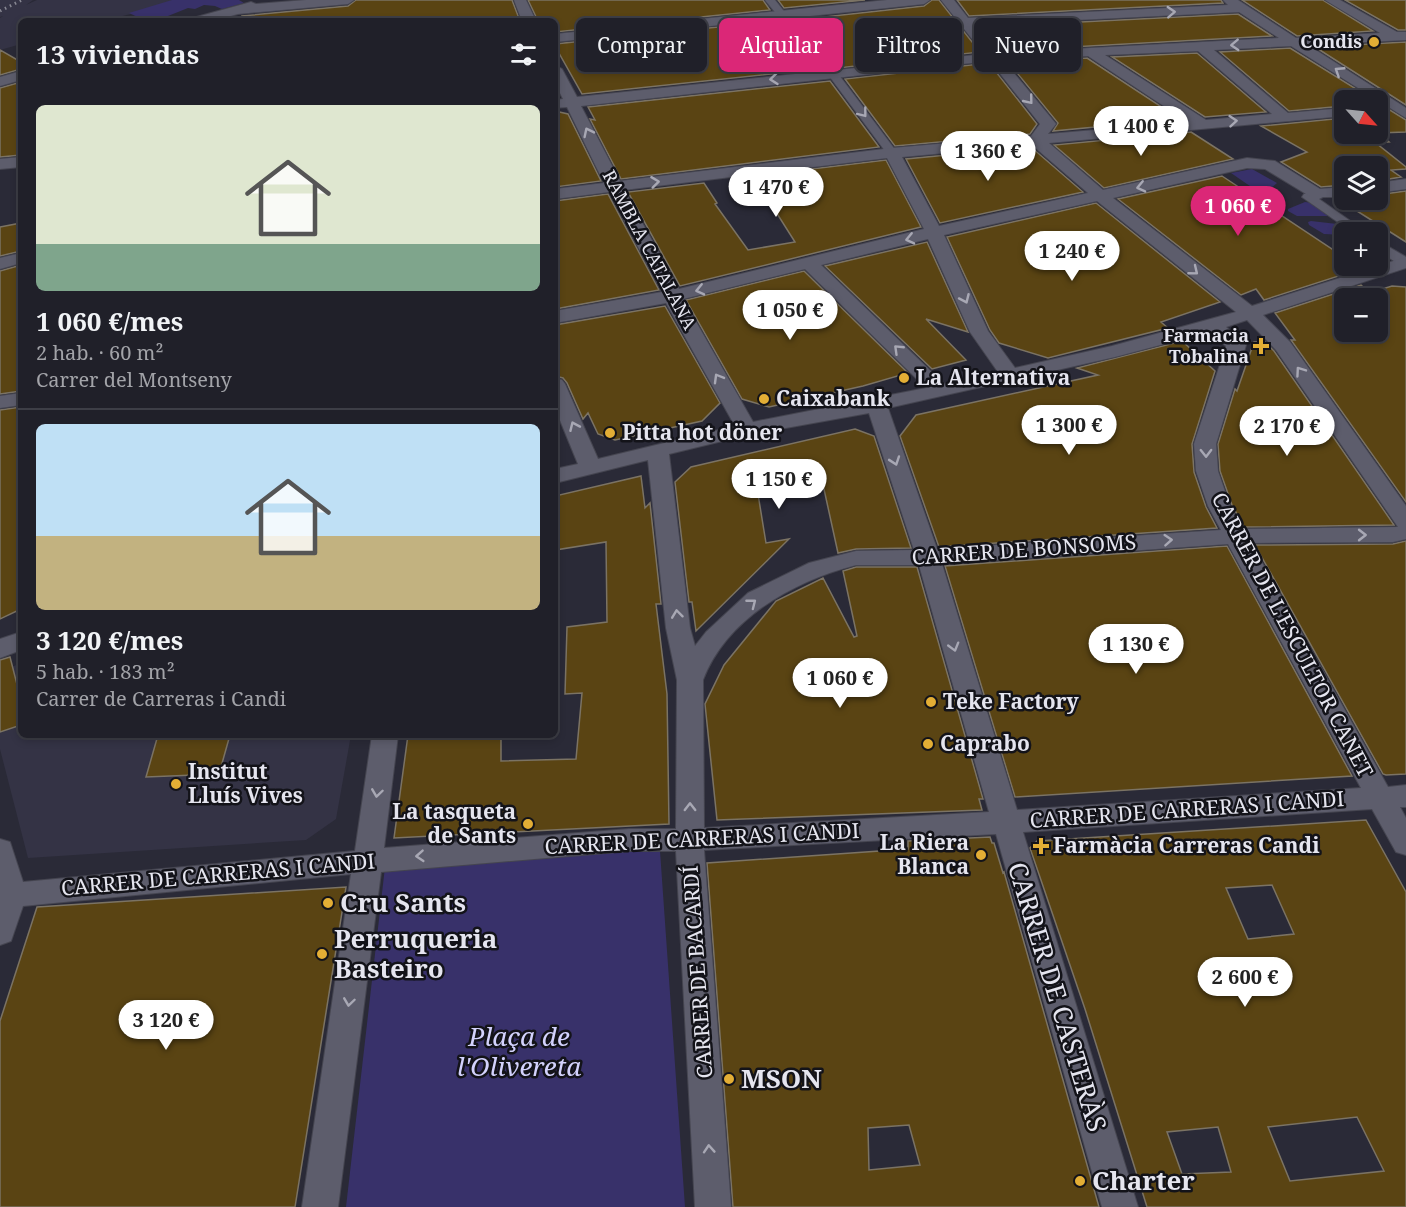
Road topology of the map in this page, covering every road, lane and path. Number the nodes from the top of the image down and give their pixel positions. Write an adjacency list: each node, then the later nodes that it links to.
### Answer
1 (272, 0): 10 (street)
2 (348, 0): 10 (street)
3 (520, 0): 13 (street)
4 (770, 0): 11 (street)
5 (924, 0): 11 (street)
6 (947, 0): 14 (street)
7 (1229, 0): 9 (street)
8 (1331, 0): 16 (street)
9 (1240, 8): 14 (street, one-way to 9); 18 (street)
10 (237, 10): 12 (street)
11 (782, 15): 17 (street); 24 (street)
12 (209, 18)
13 (528, 18)
14 (966, 22): 15 (street)
15 (974, 32)
16 (1401, 37): 18 (street)
17 (558, 38)
18 (1294, 41): 19 (street, one-way to 19); 31 (street, one-way to 18)
19 (1202, 47): 21 (street); 33 (street)
20 (1081, 53): 21 (street)
21 (1092, 53): 35 (street)
22 (974, 59): 24 (street)
23 (1005, 72): 34 (street, one-way to 34)
24 (832, 73): 30 (street, one-way to 30); 38 (street, one-way to 38)
25 (18, 76): 27 (street)
26 (558, 80): 30 (street, RAMBLA CATALANA)
27 (0, 82)
28 (18, 90): 29 (street)
29 (0, 92)
30 (564, 103): 43 (street, RAMBLA CATALANA, one-way to 30)
31 (1402, 108)
32 (1334, 113): 33 (street)
33 (1284, 117): 35 (street, one-way to 33)
34 (1047, 124): 36 (street); 37 (street)
35 (1202, 124): 36 (street)
36 (1070, 135): 37 (street)
37 (1036, 140): 38 (street); 47 (street)
38 (892, 153): 43 (street, one-way to 38); 49 (street)
39 (18, 162): 40 (street)
40 (0, 164)
41 (1406, 184): 42 (street)
42 (1388, 186)
43 (616, 187): 45 (street); 55 (street, RAMBLA CATALANA)
44 (1334, 193): 46 (street)
45 (558, 194)
46 (1321, 195): 47 (street, one-way to 47); 48 (street)
47 (1102, 196): 49 (street); 56 (street, one-way to 56)
48 (1346, 222)
49 (934, 232): 53 (street, one-way to 53); 59 (street, one-way to 59)
50 (1388, 253): 54 (street)
51 (18, 259): 52 (street)
52 (0, 264)
53 (810, 264): 55 (street, one-way to 55); 60 (street, one-way to 53)
54 (1403, 266): 56 (street)
55 (673, 296): 57 (street); 65 (street, RAMBLA CATALANA, one-way to 55)
56 (1248, 313): 58 (street); 69 (street, one-way to 56)
57 (558, 316)
58 (1213, 325): 59 (street); 71 (street, CARRER DE L'ESCULTOR CANET, one-way to 71)
59 (1010, 375): 60 (street)
60 (939, 390): 64 (street)
61 (558, 391): 67 (street, one-way to 61)
62 (18, 399): 63 (street)
63 (0, 402)
64 (877, 405): 65 (street); 72 (street, CARRER DE CASTERÀS, one-way to 72)
65 (747, 429): 66 (street)
66 (658, 452): 67 (street); 75 (street, CARRER DE BACARDÍ, one-way to 66)
67 (591, 468): 68 (street)
68 (558, 475)
69 (1406, 522)
70 (1406, 532): 71 (street, CARRER DE BONSOMS, one-way to 70)
71 (1236, 536): 72 (street, CARRER DE BONSOMS, one-way to 71); 77 (street, CARRER DE L'ESCULTOR CANET)
72 (928, 557): 75 (street, CARRER DE BONSOMS, one-way to 72); 78 (street, CARRER DE CASTERÀS, one-way to 78)
73 (18, 641): 74 (street)
74 (0, 649)
75 (690, 680): 79 (street, CARRER DE BACARDÍ, one-way to 75)
76 (385, 738): 82 (street, one-way to 82)
77 (1393, 796): 78 (street, CARRER DE CARRERAS I CANDI); 80 (street, CARRER DE L'ESCULTOR CANET)
78 (1005, 822): 79 (street, CARRER DE CARRERAS I CANDI); 87 (street, CARRER DE CASTERÀS)
79 (690, 840): 82 (street, CARRER DE CARRERAS I CANDI, one-way to 82); 86 (street, CARRER DE BACARDÍ, one-way to 79)
80 (1406, 844)
81 (0, 850): 83 (street)
82 (368, 861): 83 (street, CARRER DE CARRERAS I CANDI); 85 (street, one-way to 85)
83 (6, 896): 84 (street)
84 (0, 932)
85 (320, 1207)
86 (713, 1207)
87 (1120, 1207)

